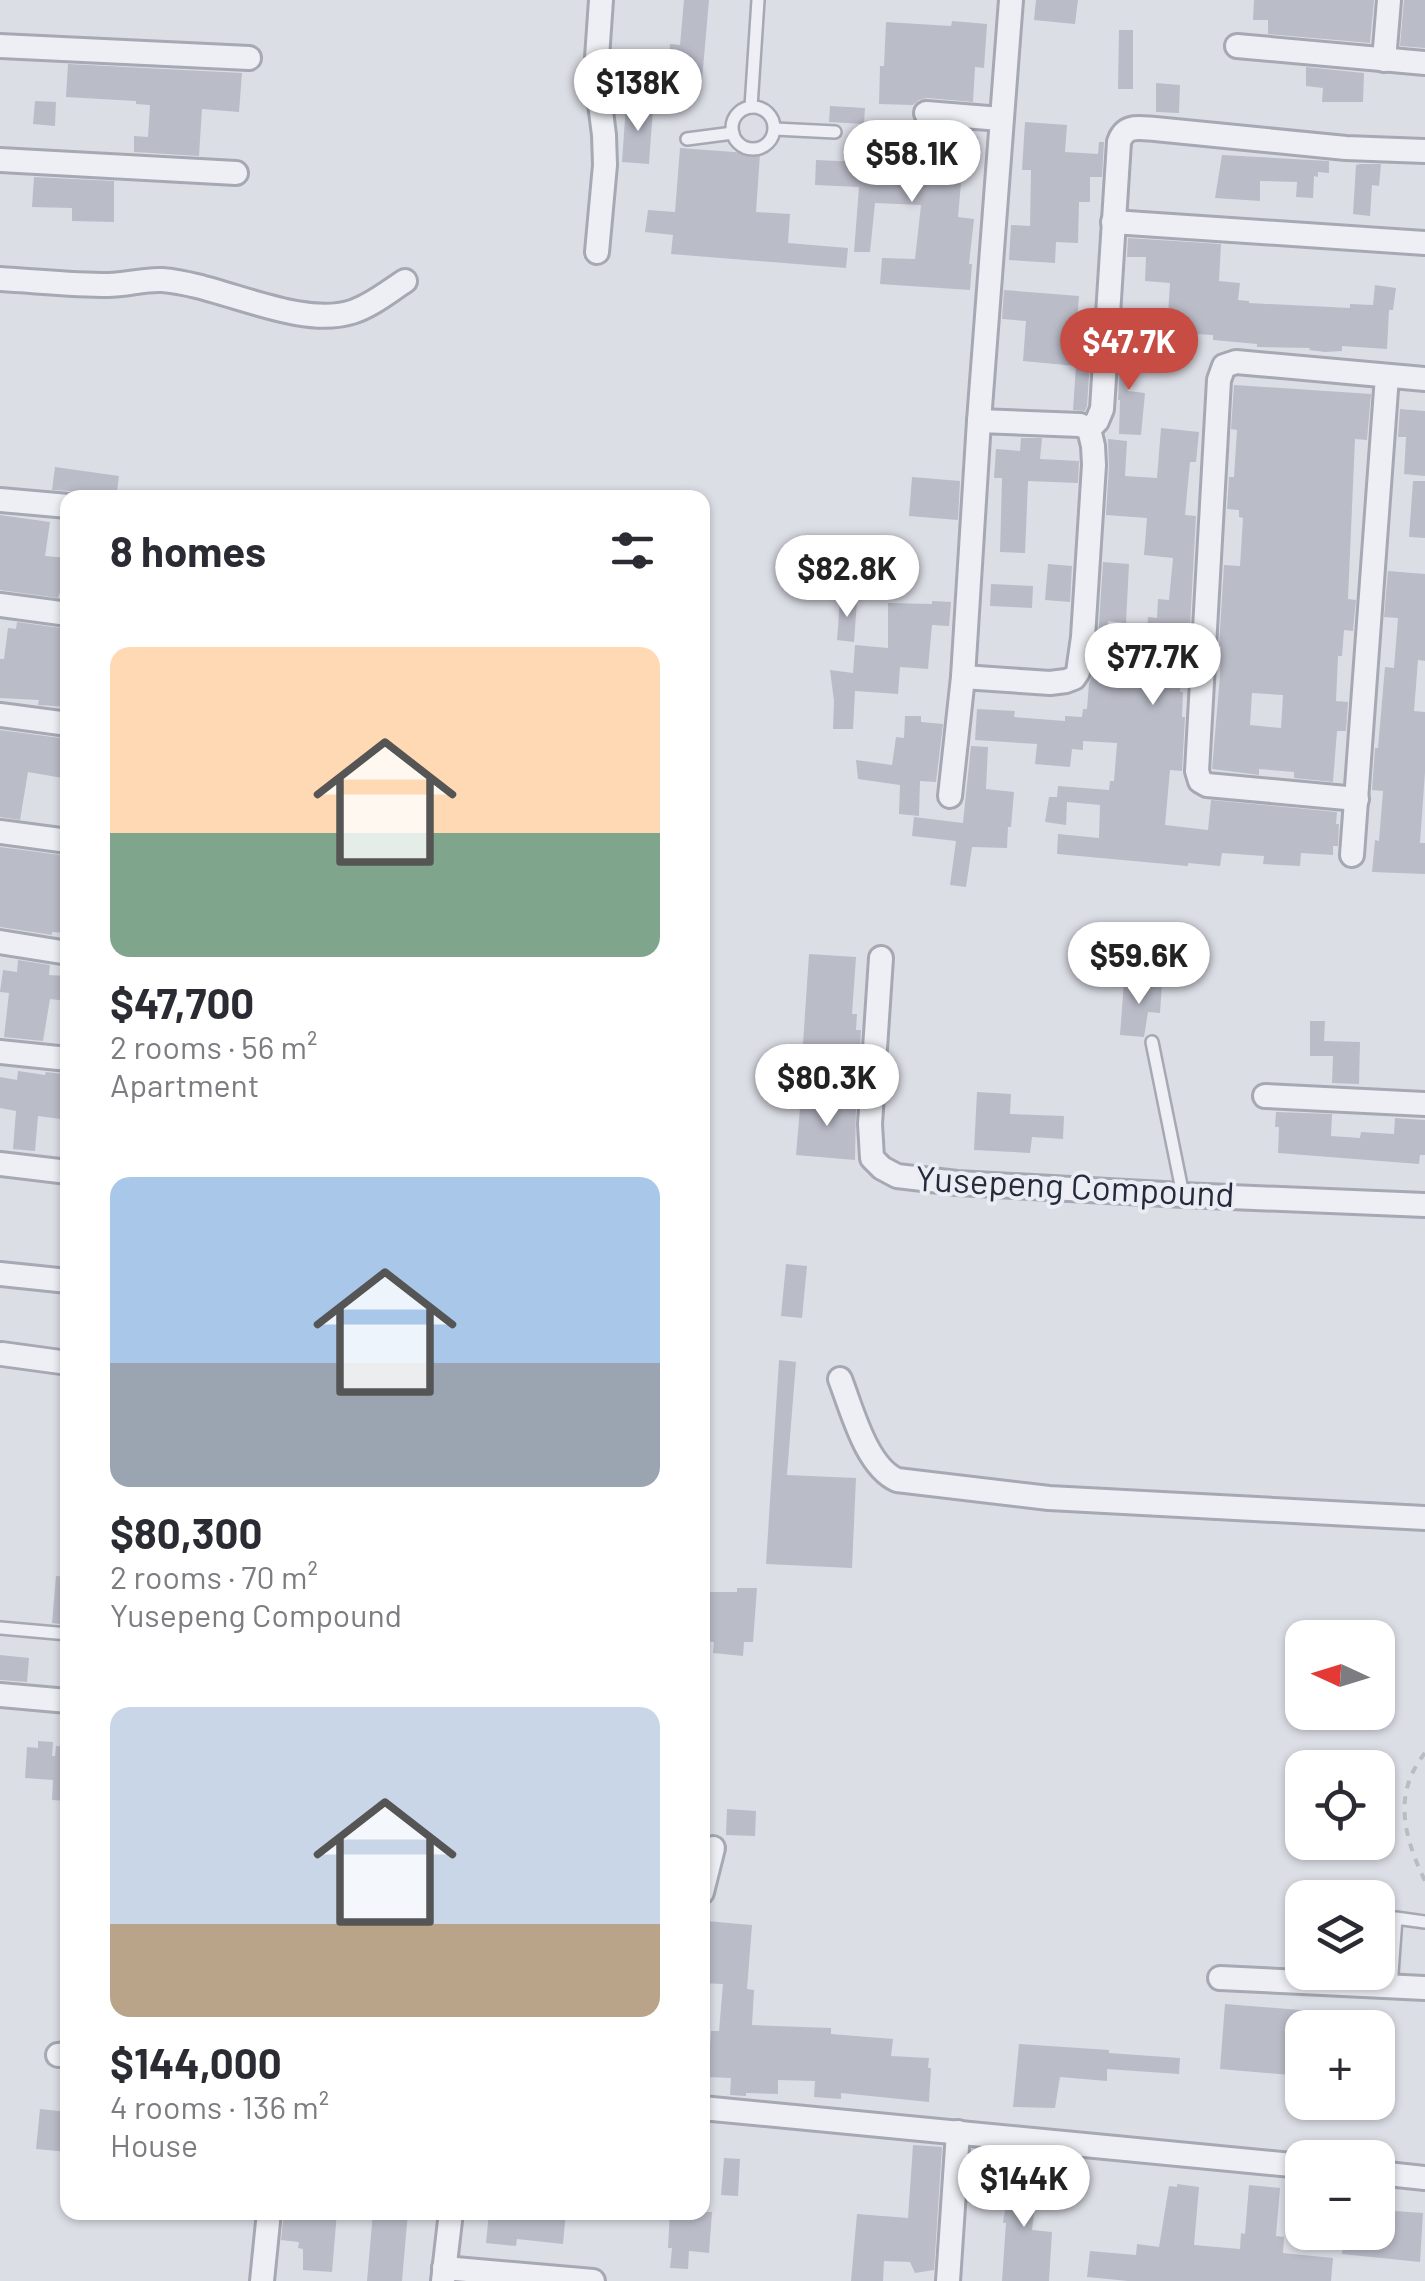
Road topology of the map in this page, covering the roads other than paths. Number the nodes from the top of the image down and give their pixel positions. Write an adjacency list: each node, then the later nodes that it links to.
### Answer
1 (601, 0): 22 (street)
2 (758, 0): 10 (lane)
3 (1012, 0): 12 (street)
4 (1389, 0): 8 (street)
5 (0, 46): 7 (street)
6 (1237, 46): 8 (street)
7 (249, 58)
8 (1384, 60): 9 (street)
9 (1425, 63)
10 (752, 107): 13 (lane); 15 (lane)
11 (926, 113): 12 (street)
12 (1001, 119): 27 (street)
13 (775, 129): 14 (lane); 15 (lane)
14 (835, 132)
15 (733, 133): 16 (lane)
16 (688, 139)
17 (1425, 151): 20 (street)
18 (0, 160): 19 (street)
19 (236, 173)
20 (1114, 222): 21 (street); 28 (street)
21 (1425, 243)
22 (597, 252)
23 (0, 279): 24 (street)
24 (405, 281)
25 (1388, 376): 26 (street); 37 (street); 37 (street)
26 (1425, 380)
27 (979, 421): 28 (street); 33 (street)
28 (1089, 429): 33 (street)
29 (0, 500): 30 (street)
30 (60, 505)
31 (0, 604): 32 (street)
32 (60, 613)
33 (963, 677): 36 (street)
34 (0, 715): 35 (street)
35 (60, 723)
36 (950, 796)
37 (1357, 799): 40 (street)
38 (0, 832): 39 (street)
39 (60, 839)
40 (1352, 854)
41 (0, 942): 42 (street)
42 (60, 951)
43 (881, 958): 51 (street, Yusepeng Compound)
44 (1152, 1042): 51 (lane)
45 (0, 1052): 46 (street)
46 (60, 1059)
47 (1265, 1096): 48 (street)
48 (1425, 1104)
49 (0, 1164): 50 (street)
50 (60, 1171)
51 (1184, 1196): 52 (street, Yusepeng Compound)
52 (1425, 1205)
53 (0, 1274): 54 (street)
54 (60, 1280)
55 (2, 1354): 56 (street)
56 (60, 1362)
57 (840, 1379): 58 (street)
58 (1425, 1518)
59 (0, 1628): 60 (lane)
60 (60, 1633)
61 (0, 1695): 62 (street)
62 (60, 1701)
63 (713, 1848): 64 (street)
64 (710, 1860)
65 (1425, 1922): 66 (lane)
66 (1395, 1932)
67 (1220, 1978): 68 (street)
68 (1285, 1981)
69 (1395, 1987): 70 (street)
70 (1425, 1988)
71 (710, 2109): 72 (street)
72 (958, 2132): 73 (street); 81 (street)
73 (1285, 2164)
74 (1395, 2175): 75 (street)
75 (1425, 2178)
76 (268, 2220): 79 (street)
77 (450, 2220): 78 (street)
78 (444, 2274): 80 (street)
79 (262, 2281)
80 (592, 2281)
81 (948, 2281)

